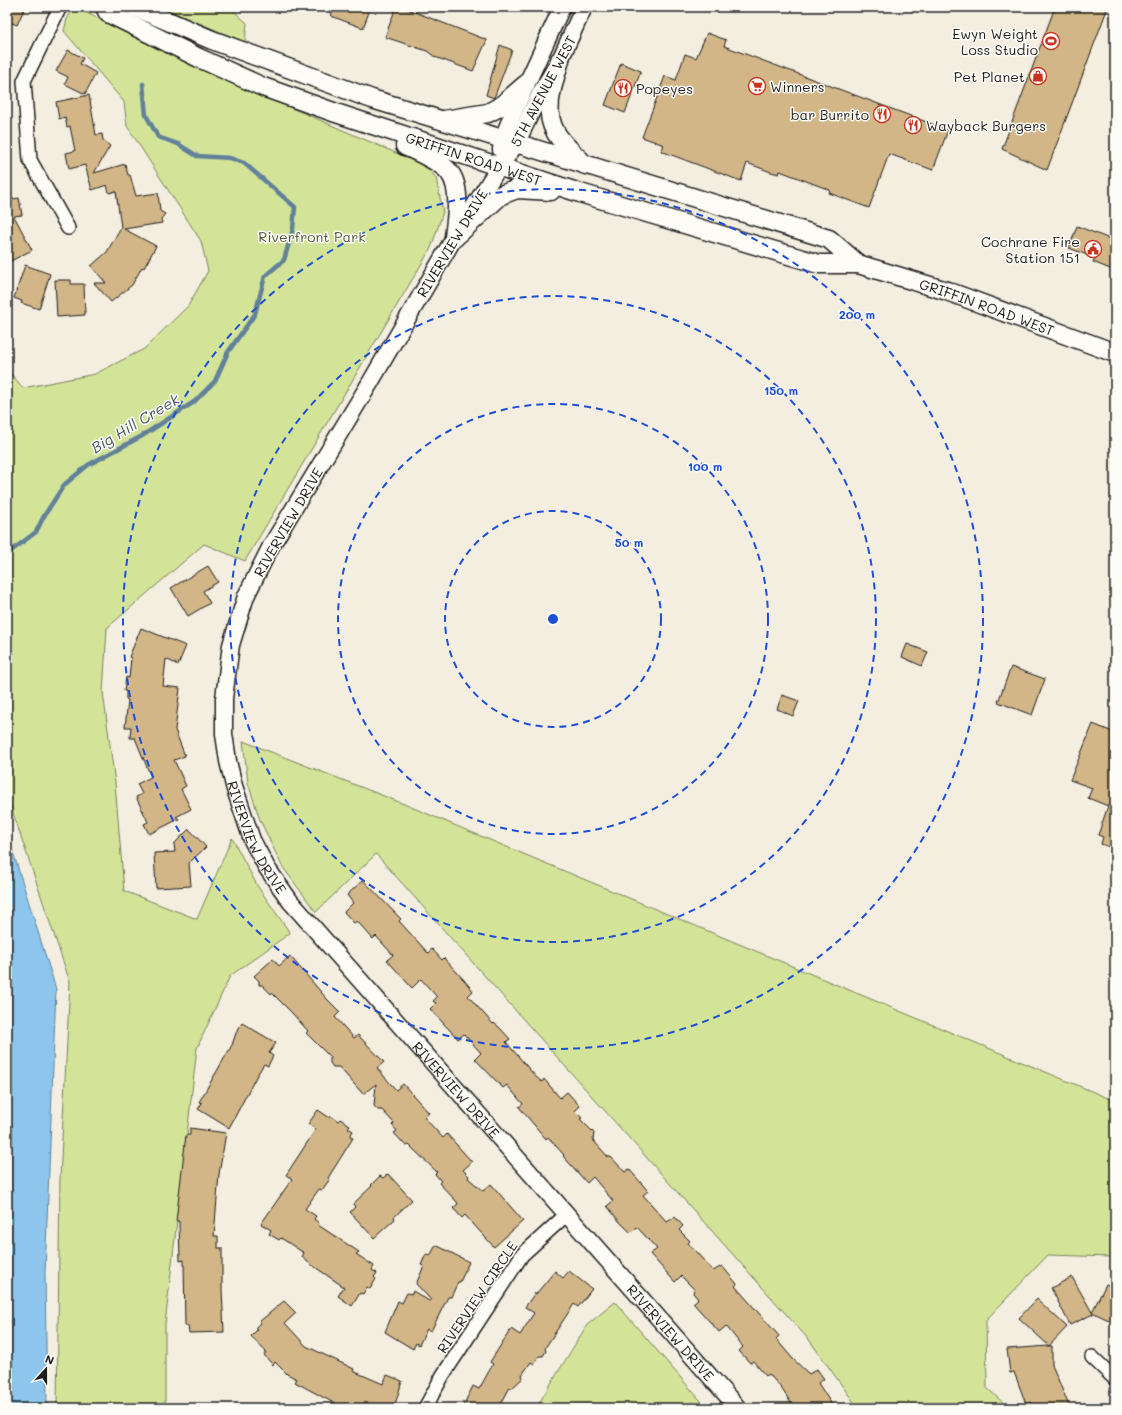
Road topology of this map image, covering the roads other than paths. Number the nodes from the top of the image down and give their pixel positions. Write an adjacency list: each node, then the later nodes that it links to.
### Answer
1 (60, 7): 14 (street)
2 (104, 7): 9 (main road, GRIFFIN ROAD WEST)
3 (135, 7): 8 (main road, GRIFFIN ROAD WEST)
4 (562, 7): 7 (street, 5TH AVENUE WEST)
5 (584, 7): 6 (street, 5TH AVENUE WEST)
6 (560, 60): 10 (street, 5TH AVENUE WEST); 11 (main road)
7 (525, 84): 8 (main road); 10 (street, 5TH AVENUE WEST)
8 (440, 121): 10 (main road, GRIFFIN ROAD WEST)
9 (372, 126): 12 (main road, GRIFFIN ROAD WEST); 15 (main road)
10 (509, 142): 11 (main road, GRIFFIN ROAD WEST); 12 (street, 5TH AVENUE WEST)
11 (586, 166): 16 (main road, GRIFFIN ROAD WEST)
12 (499, 167): 13 (main road, GRIFFIN ROAD WEST); 15 (street, RIVERVIEW DRIVE)
13 (580, 193): 15 (main road); 16 (main road, GRIFFIN ROAD WEST)
14 (68, 228)
15 (454, 238): 18 (street, RIVERVIEW DRIVE)
16 (858, 264): 17 (main road, GRIFFIN ROAD WEST)
17 (1115, 353)
18 (567, 1214): 21 (street, RIVERVIEW CIRCLE); 22 (street, RIVERVIEW DRIVE)
19 (1092, 1357): 20 (street)
20 (1115, 1379)
21 (425, 1408)
22 (738, 1408)

